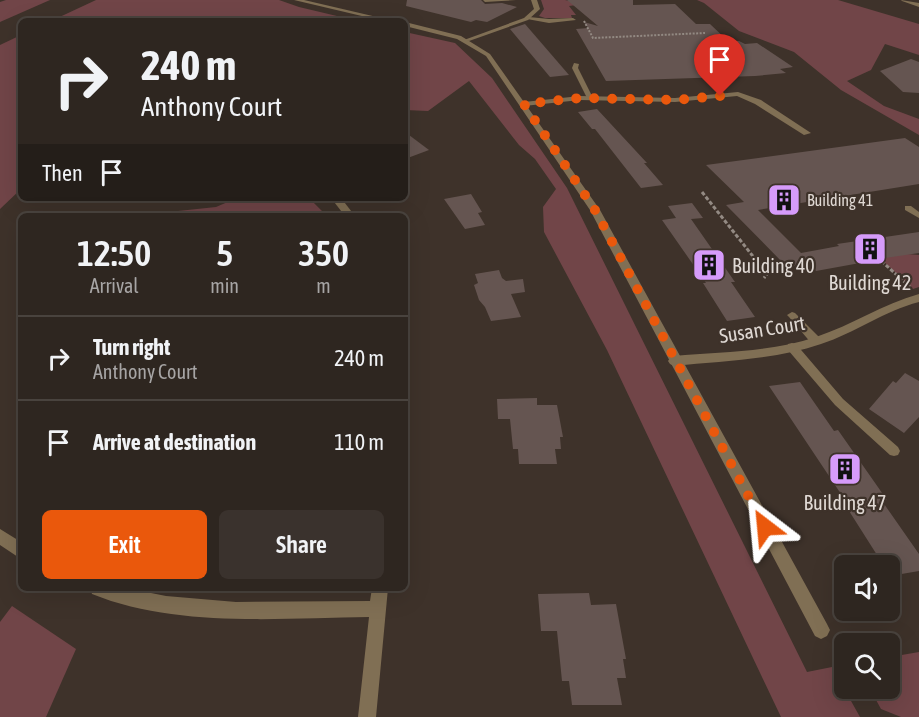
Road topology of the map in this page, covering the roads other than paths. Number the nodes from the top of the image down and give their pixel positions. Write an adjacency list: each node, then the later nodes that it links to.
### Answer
1 (297, 0): 7 (street)
2 (514, 0): 5 (lane)
3 (534, 0): 8 (street)
4 (904, 0): 6 (street)
5 (485, 1)
6 (919, 5)
7 (378, 18)
8 (529, 18): 9 (lane); 11 (street)
9 (573, 20)
10 (408, 25): 11 (street)
11 (467, 40): 14 (street)
12 (576, 64): 13 (lane)
13 (590, 98): 14 (street); 15 (street)
14 (524, 104): 24 (street)
15 (807, 133)
16 (338, 201): 18 (street)
17 (908, 208): 19 (lane)
18 (348, 213)
19 (919, 216)
20 (919, 298): 22 (street, Susan Court)
21 (792, 315): 22 (lane)
22 (816, 341): 23 (street, Susan Court)
23 (792, 347): 24 (street, Susan Court); 25 (lane)
24 (674, 361): 31 (street)
25 (894, 451)
26 (0, 536): 27 (street)
27 (18, 550)
28 (108, 591): 30 (street)
29 (380, 591): 30 (street)
30 (378, 609): 32 (street)
31 (821, 630)
32 (367, 717)

